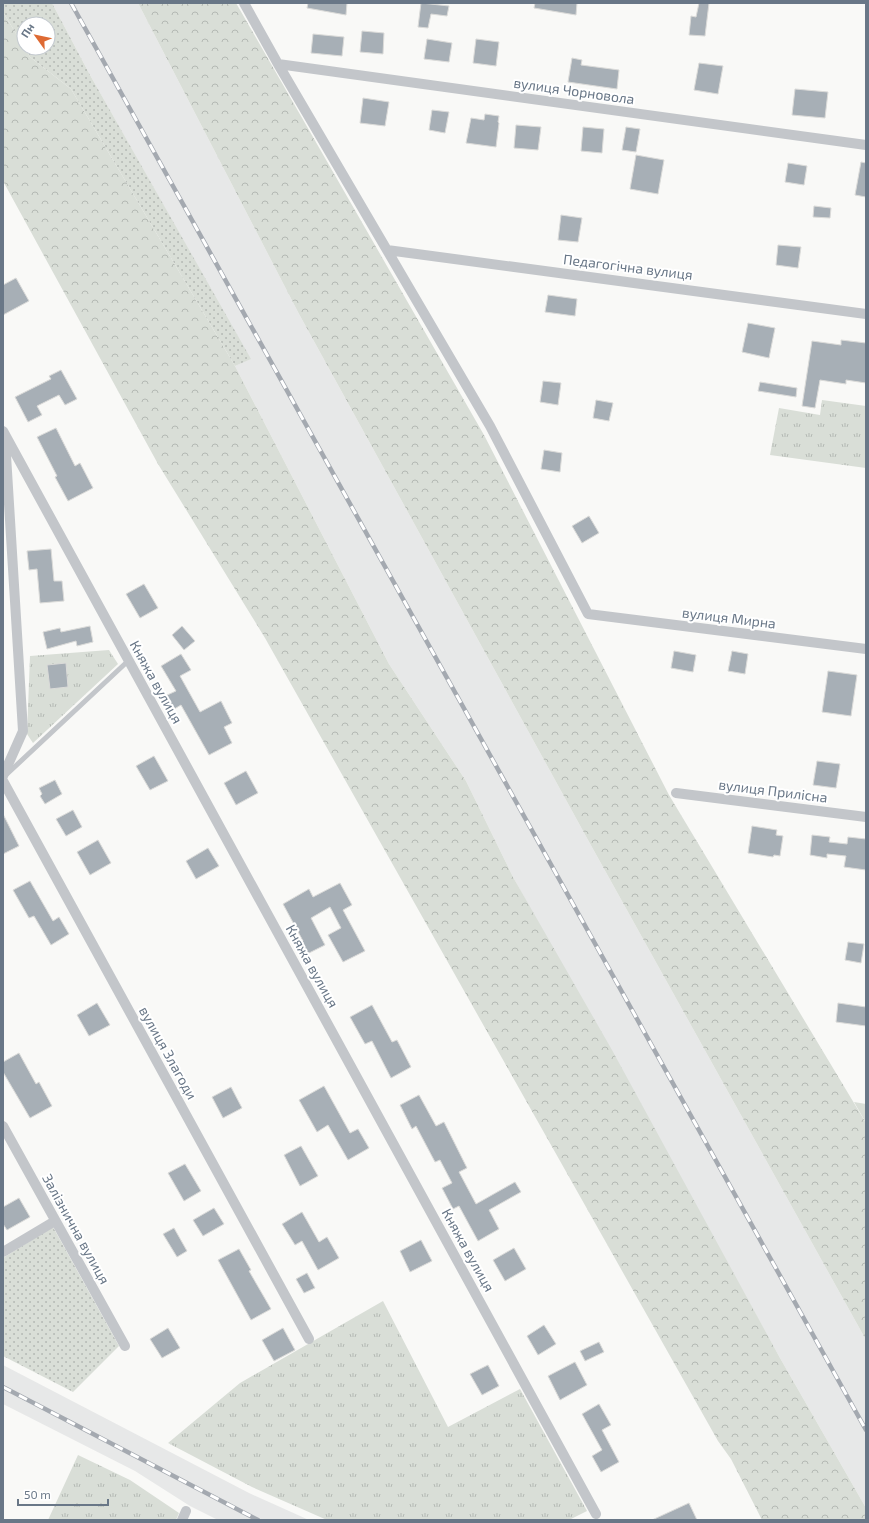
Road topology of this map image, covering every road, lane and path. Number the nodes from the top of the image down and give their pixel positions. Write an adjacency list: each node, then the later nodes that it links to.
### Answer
1 (244, 3): 2 (street)
2 (278, 64): 3 (street, вулиця Чорновола); 4 (street)
3 (866, 145)
4 (387, 250): 5 (street, Педагогічна вулиця); 7 (street, вулиця Мирна)
5 (866, 314)
6 (4, 433): 8 (street, Княжа вулиця); 9 (street)
7 (866, 650)
8 (128, 661): 9 (lane); 18 (street, Княжа вулиця)
9 (3, 777)
10 (3, 781): 16 (street, вулиця Злагоди)
11 (676, 793): 12 (street, вулиця Прилісна)
12 (866, 817)
13 (3, 1126): 14 (street, Залізнична вулиця)
14 (55, 1220): 15 (street); 17 (street, Залізнична вулиця)
15 (3, 1252)
16 (309, 1339)
17 (125, 1346)
18 (596, 1514)

